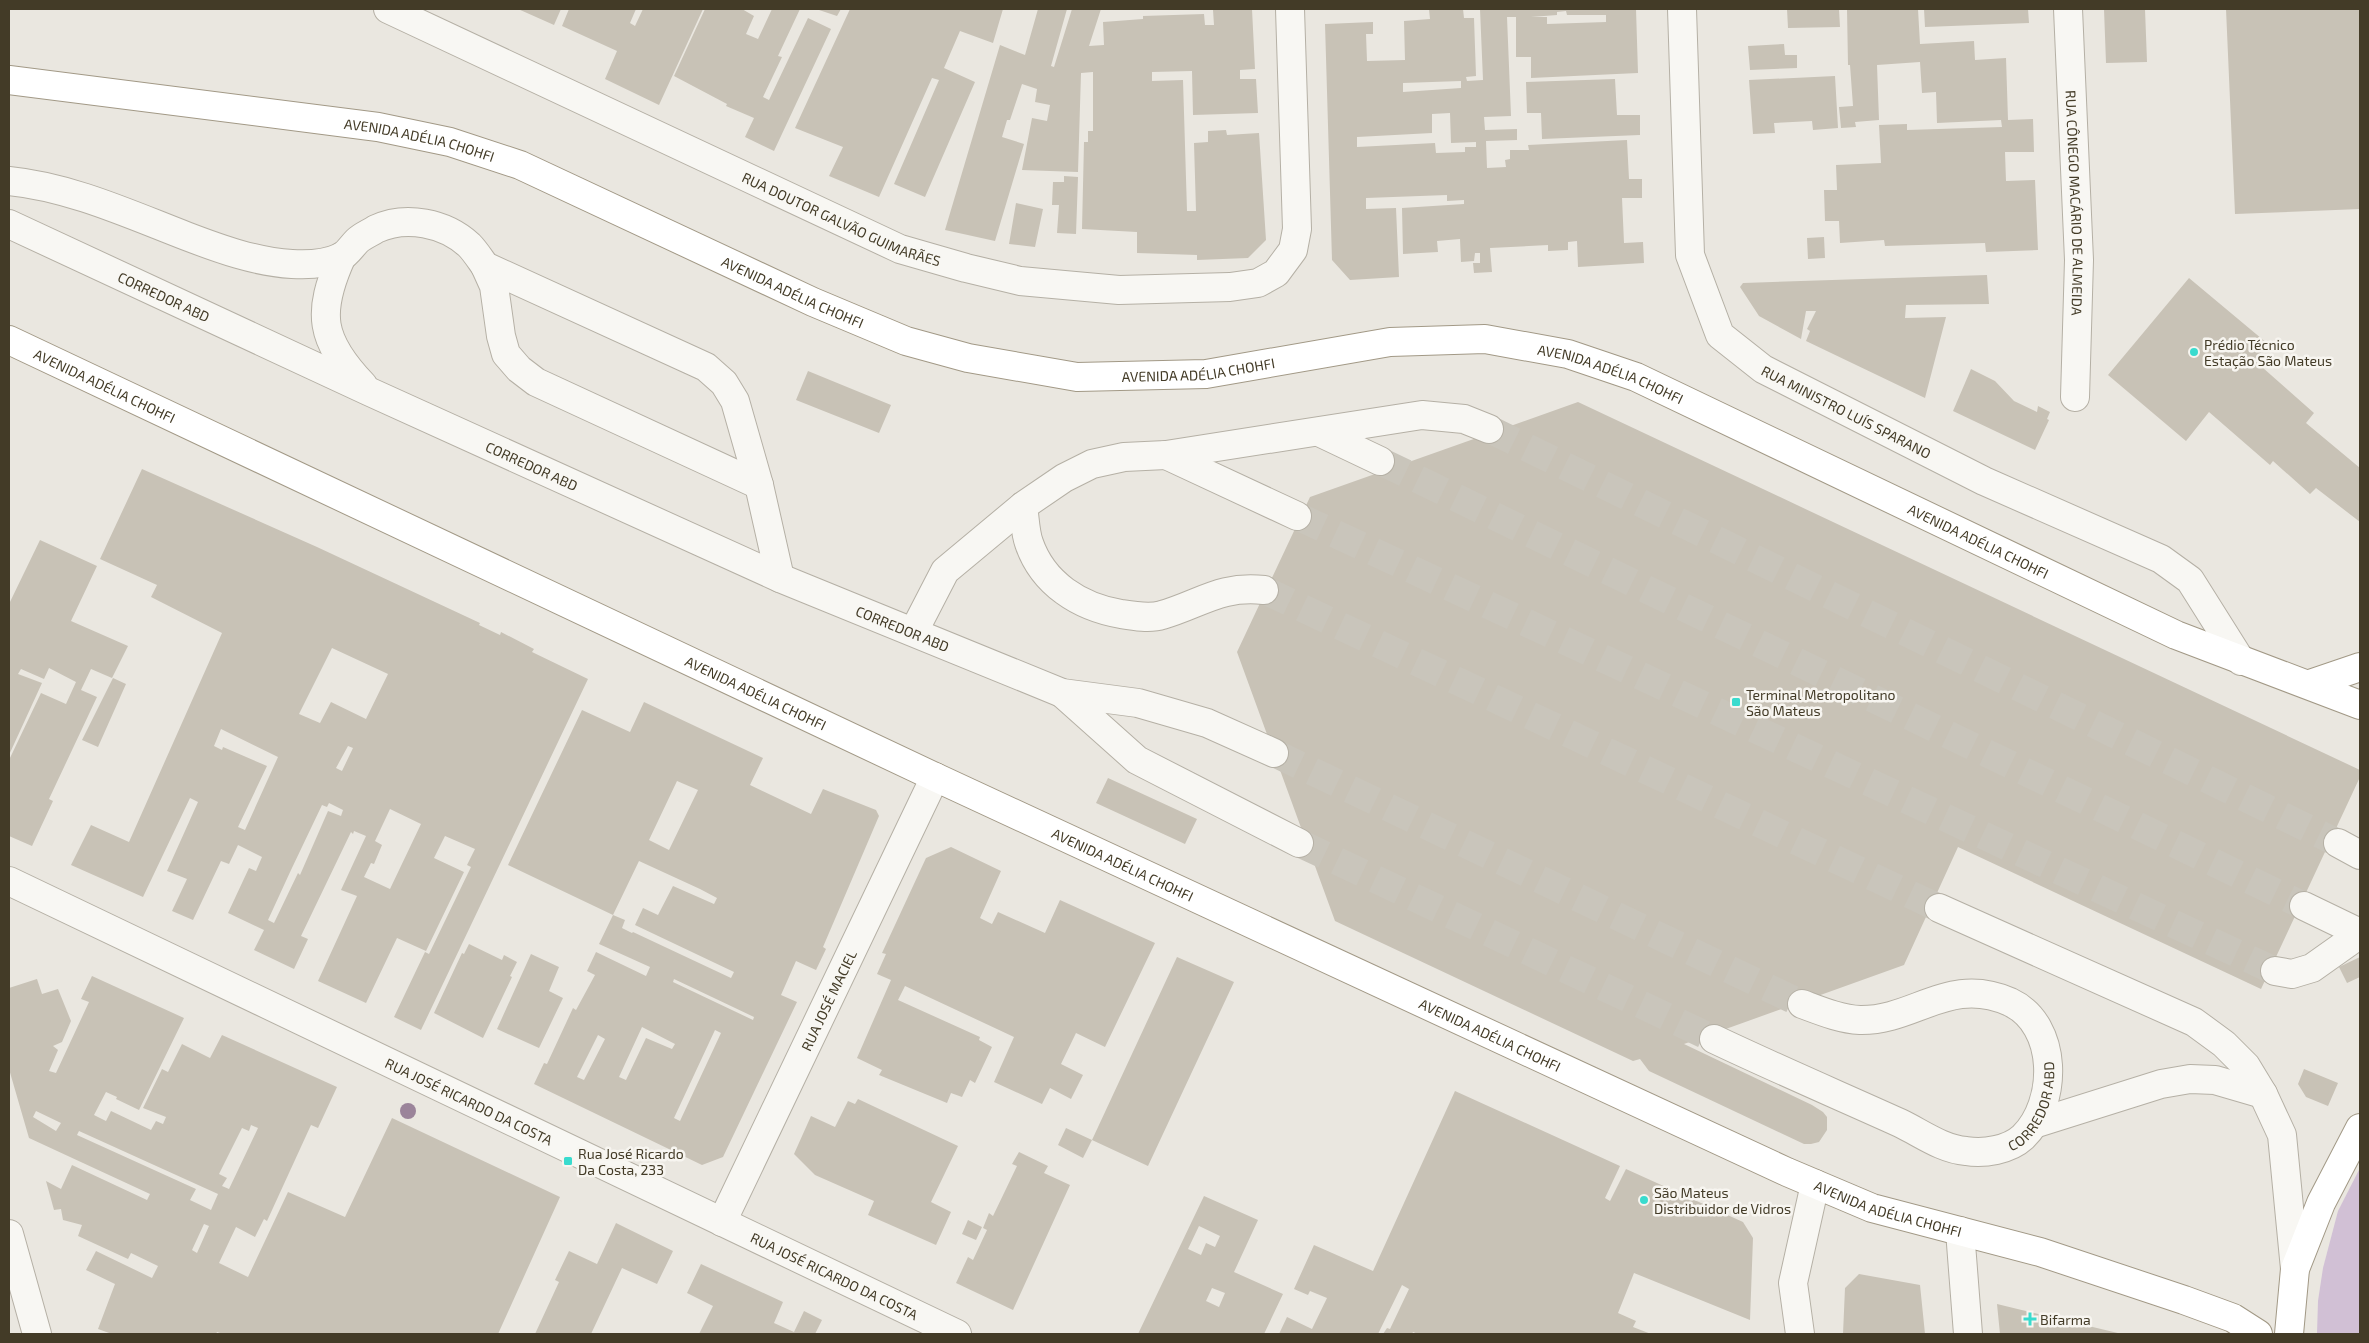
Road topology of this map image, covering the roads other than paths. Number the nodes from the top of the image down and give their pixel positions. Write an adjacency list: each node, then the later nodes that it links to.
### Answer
1 (388, 9): 2 (street, RUA DOUTOR GALVÃO GUIMARÃES)
2 (1290, 9)
3 (1682, 9): 23 (street, RUA MINISTRO LUÍS SPARANO)
4 (2068, 9): 12 (street, RUA CÔNEGO MACÁRIO DE ALMEIDA)
5 (9, 80): 23 (highway, AVENIDA ADÉLIA CHOHFI)
6 (9, 181): 8 (street)
7 (9, 224): 11 (street, CORREDOR ABD)
8 (342, 256): 9 (street); 11 (street)
9 (485, 266): 17 (street); 17 (street)
10 (9, 340): 29 (highway, AVENIDA ADÉLIA CHOHFI)
11 (368, 392): 20 (street, CORREDOR ABD)
12 (2075, 397)
13 (1489, 429): 14 (street)
14 (1319, 432): 15 (street); 16 (street)
15 (1166, 455): 18 (street); 19 (street)
16 (1380, 461)
17 (759, 485): 20 (street)
18 (1023, 506): 21 (street); 22 (street)
19 (1297, 516)
20 (780, 578): 22 (street, CORREDOR ABD)
21 (1264, 590)
22 (914, 631): 26 (street, CORREDOR ABD)
23 (2241, 661): 25 (highway, AVENIDA ADÉLIA CHOHFI)
24 (2360, 667): 25 (highway)
25 (2310, 684): 27 (highway, AVENIDA ADÉLIA CHOHFI)
26 (1062, 694): 28 (street, CORREDOR ABD); 30 (street, CORREDOR ABD)
27 (2360, 705)
28 (1274, 753)
29 (935, 777): 41 (highway, AVENIDA ADÉLIA CHOHFI); 42 (street, RUA JOSÉ MACIEL)
30 (1299, 843)
31 (9, 881): 42 (street, RUA JOSÉ RICARDO DA COSTA)
32 (2304, 906): 34 (street)
33 (1940, 908): 38 (street)
34 (2360, 934): 35 (street)
35 (2275, 971)
36 (1802, 1004): 39 (street, CORREDOR ABD)
37 (1714, 1038): 39 (street, CORREDOR ABD)
38 (2263, 1094): 39 (street); 45 (street)
39 (2034, 1124)
40 (2360, 1128): 45 (highway)
41 (1815, 1184): 43 (highway, AVENIDA ADÉLIA CHOHFI); 48 (street)
42 (722, 1222): 47 (street, RUA JOSÉ RICARDO DA COSTA)
43 (1960, 1231): 49 (street); 50 (highway, AVENIDA ADÉLIA CHOHFI)
44 (9, 1234): 46 (street)
45 (2295, 1269): 51 (highway)
46 (36, 1334)
47 (957, 1334)
48 (1800, 1334)
49 (1968, 1334)
50 (2258, 1334)
51 (2289, 1334)

